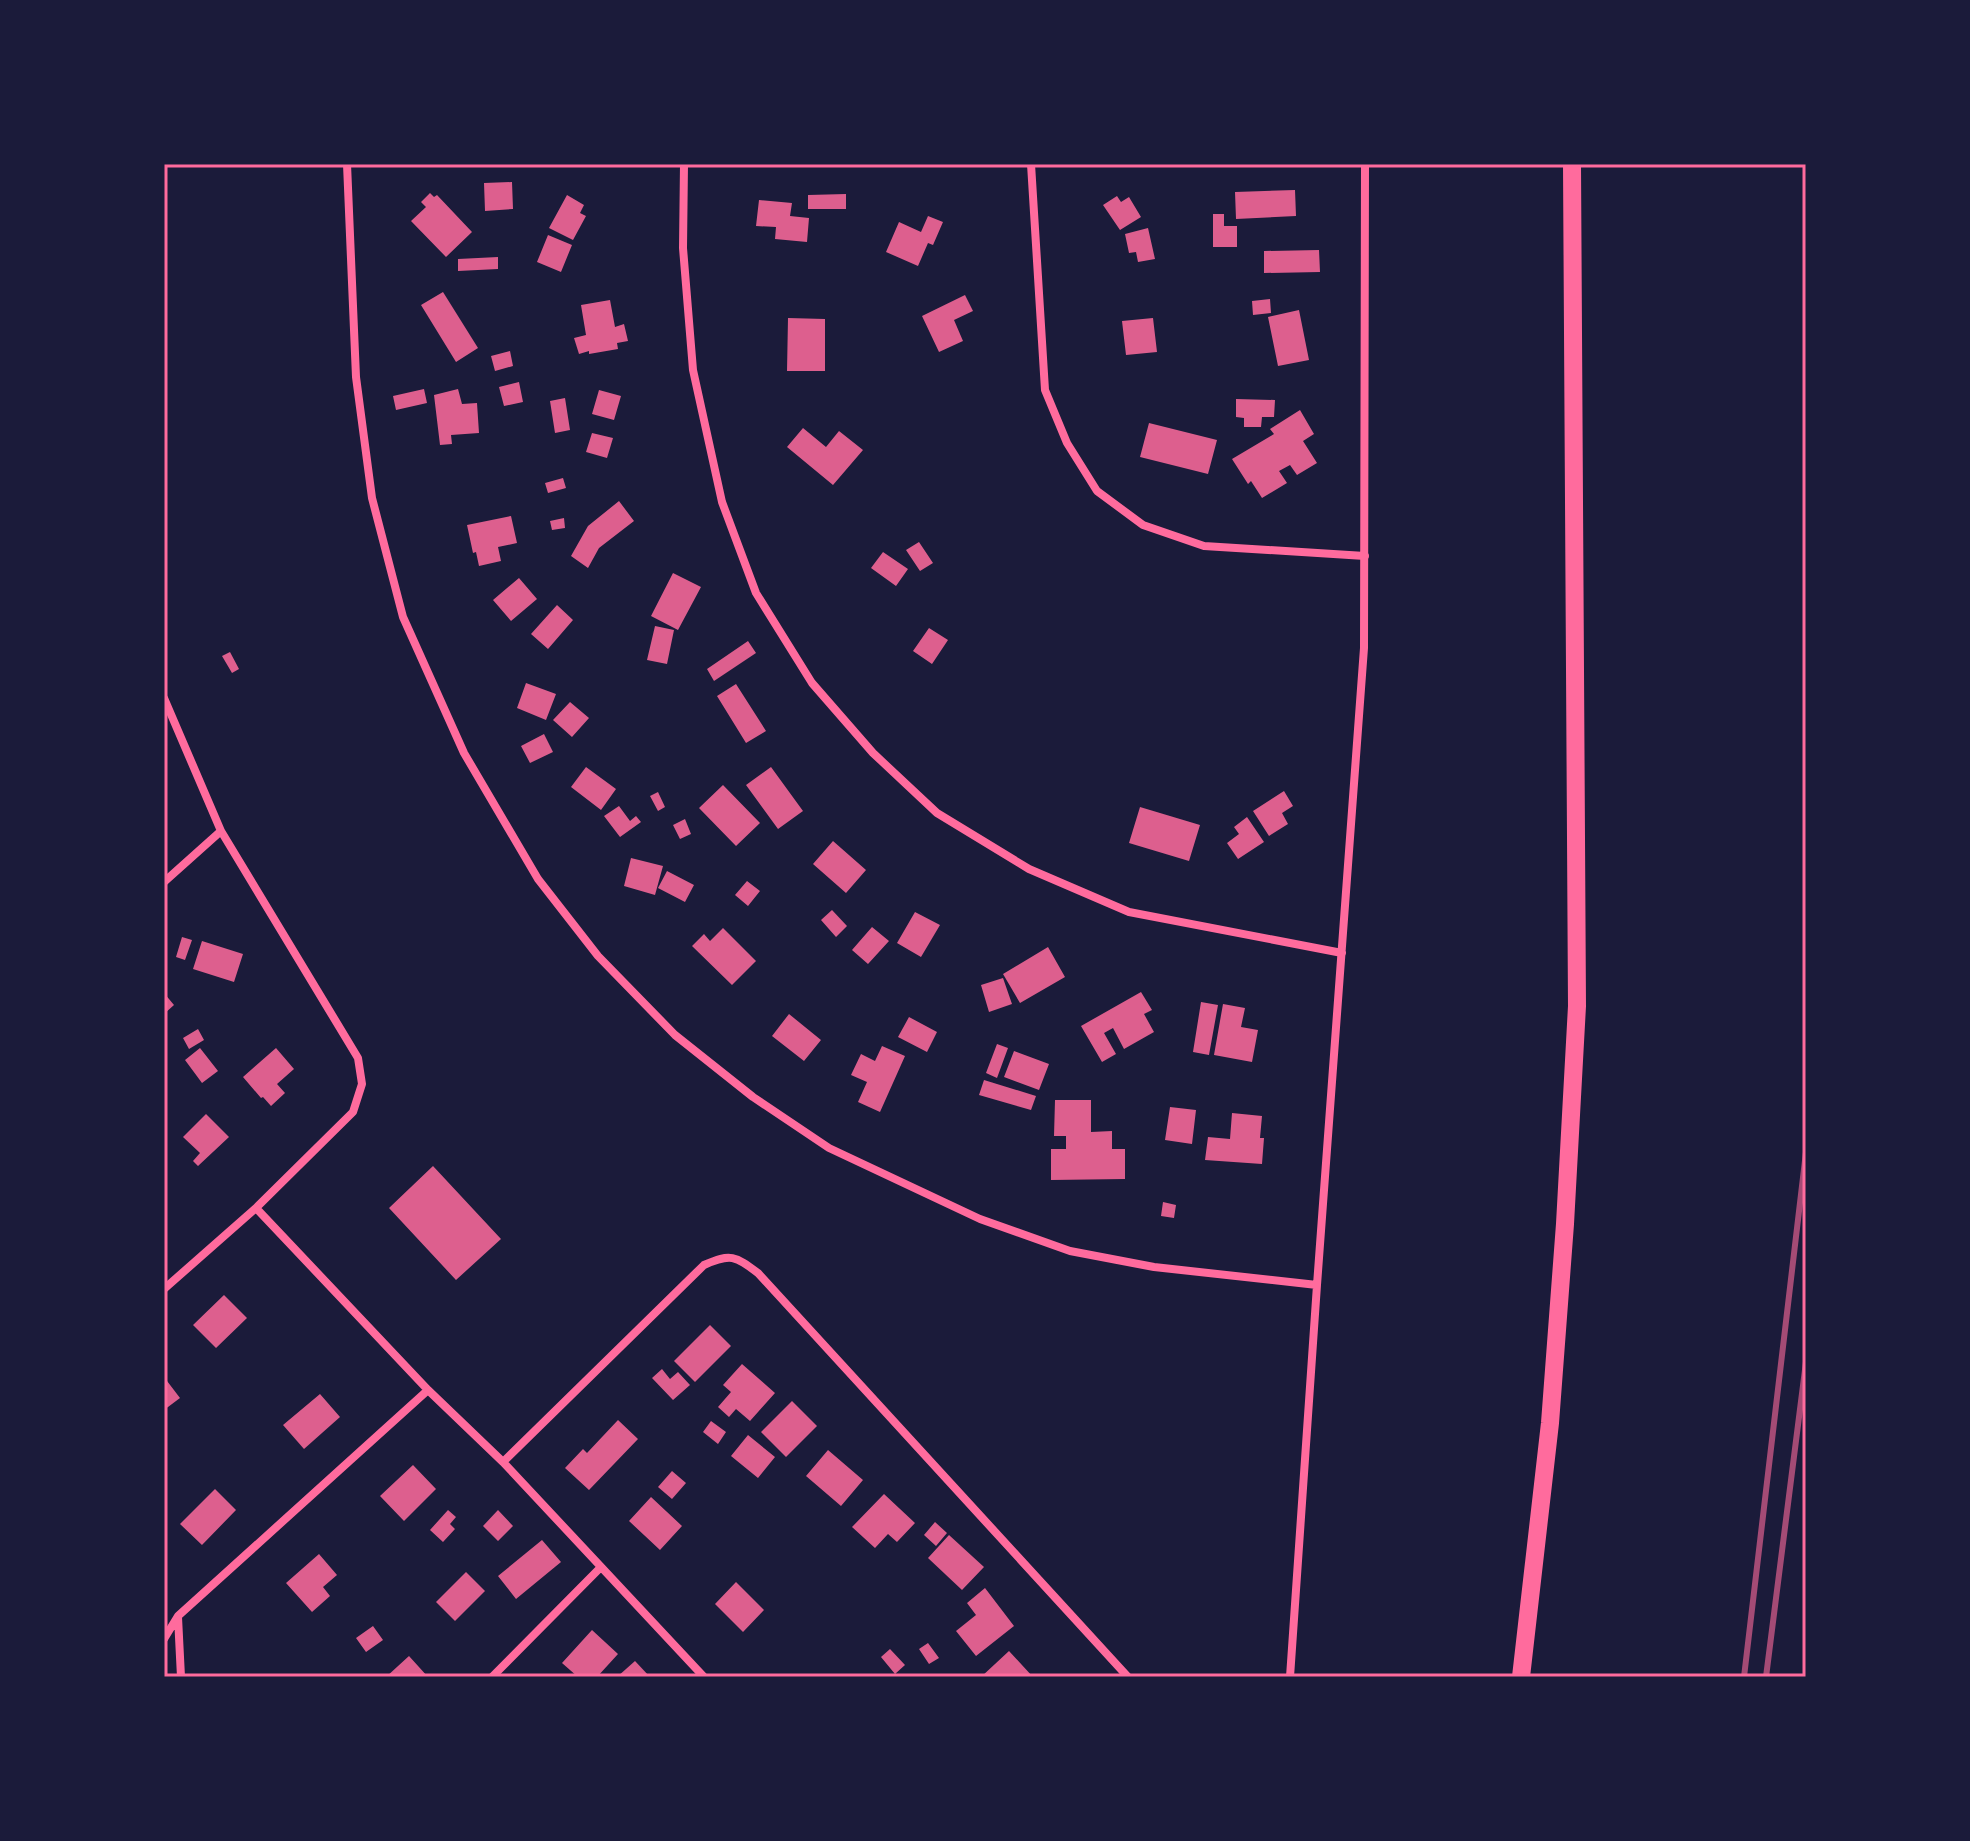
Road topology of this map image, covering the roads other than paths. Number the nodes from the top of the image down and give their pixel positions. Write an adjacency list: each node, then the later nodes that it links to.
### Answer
1 (347, 164): 12 (street)
2 (684, 164): 10 (street)
3 (1031, 164): 6 (street)
4 (1365, 164): 6 (street)
5 (1572, 164): 24 (highway)
6 (1365, 556): 10 (street)
7 (164, 698): 8 (street)
8 (221, 831): 9 (street); 11 (street)
9 (164, 882)
10 (1342, 953): 12 (street)
11 (256, 1208): 13 (street); 14 (street)
12 (1317, 1285): 23 (street)
13 (164, 1289)
14 (428, 1390): 15 (street); 17 (street)
15 (503, 1462): 16 (street); 22 (street)
16 (600, 1568): 20 (street); 21 (street)
17 (178, 1616): 18 (street); 19 (street)
18 (164, 1639)
19 (181, 1677)
20 (492, 1677)
21 (704, 1677)
22 (1128, 1677)
23 (1290, 1677)
24 (1521, 1677)

